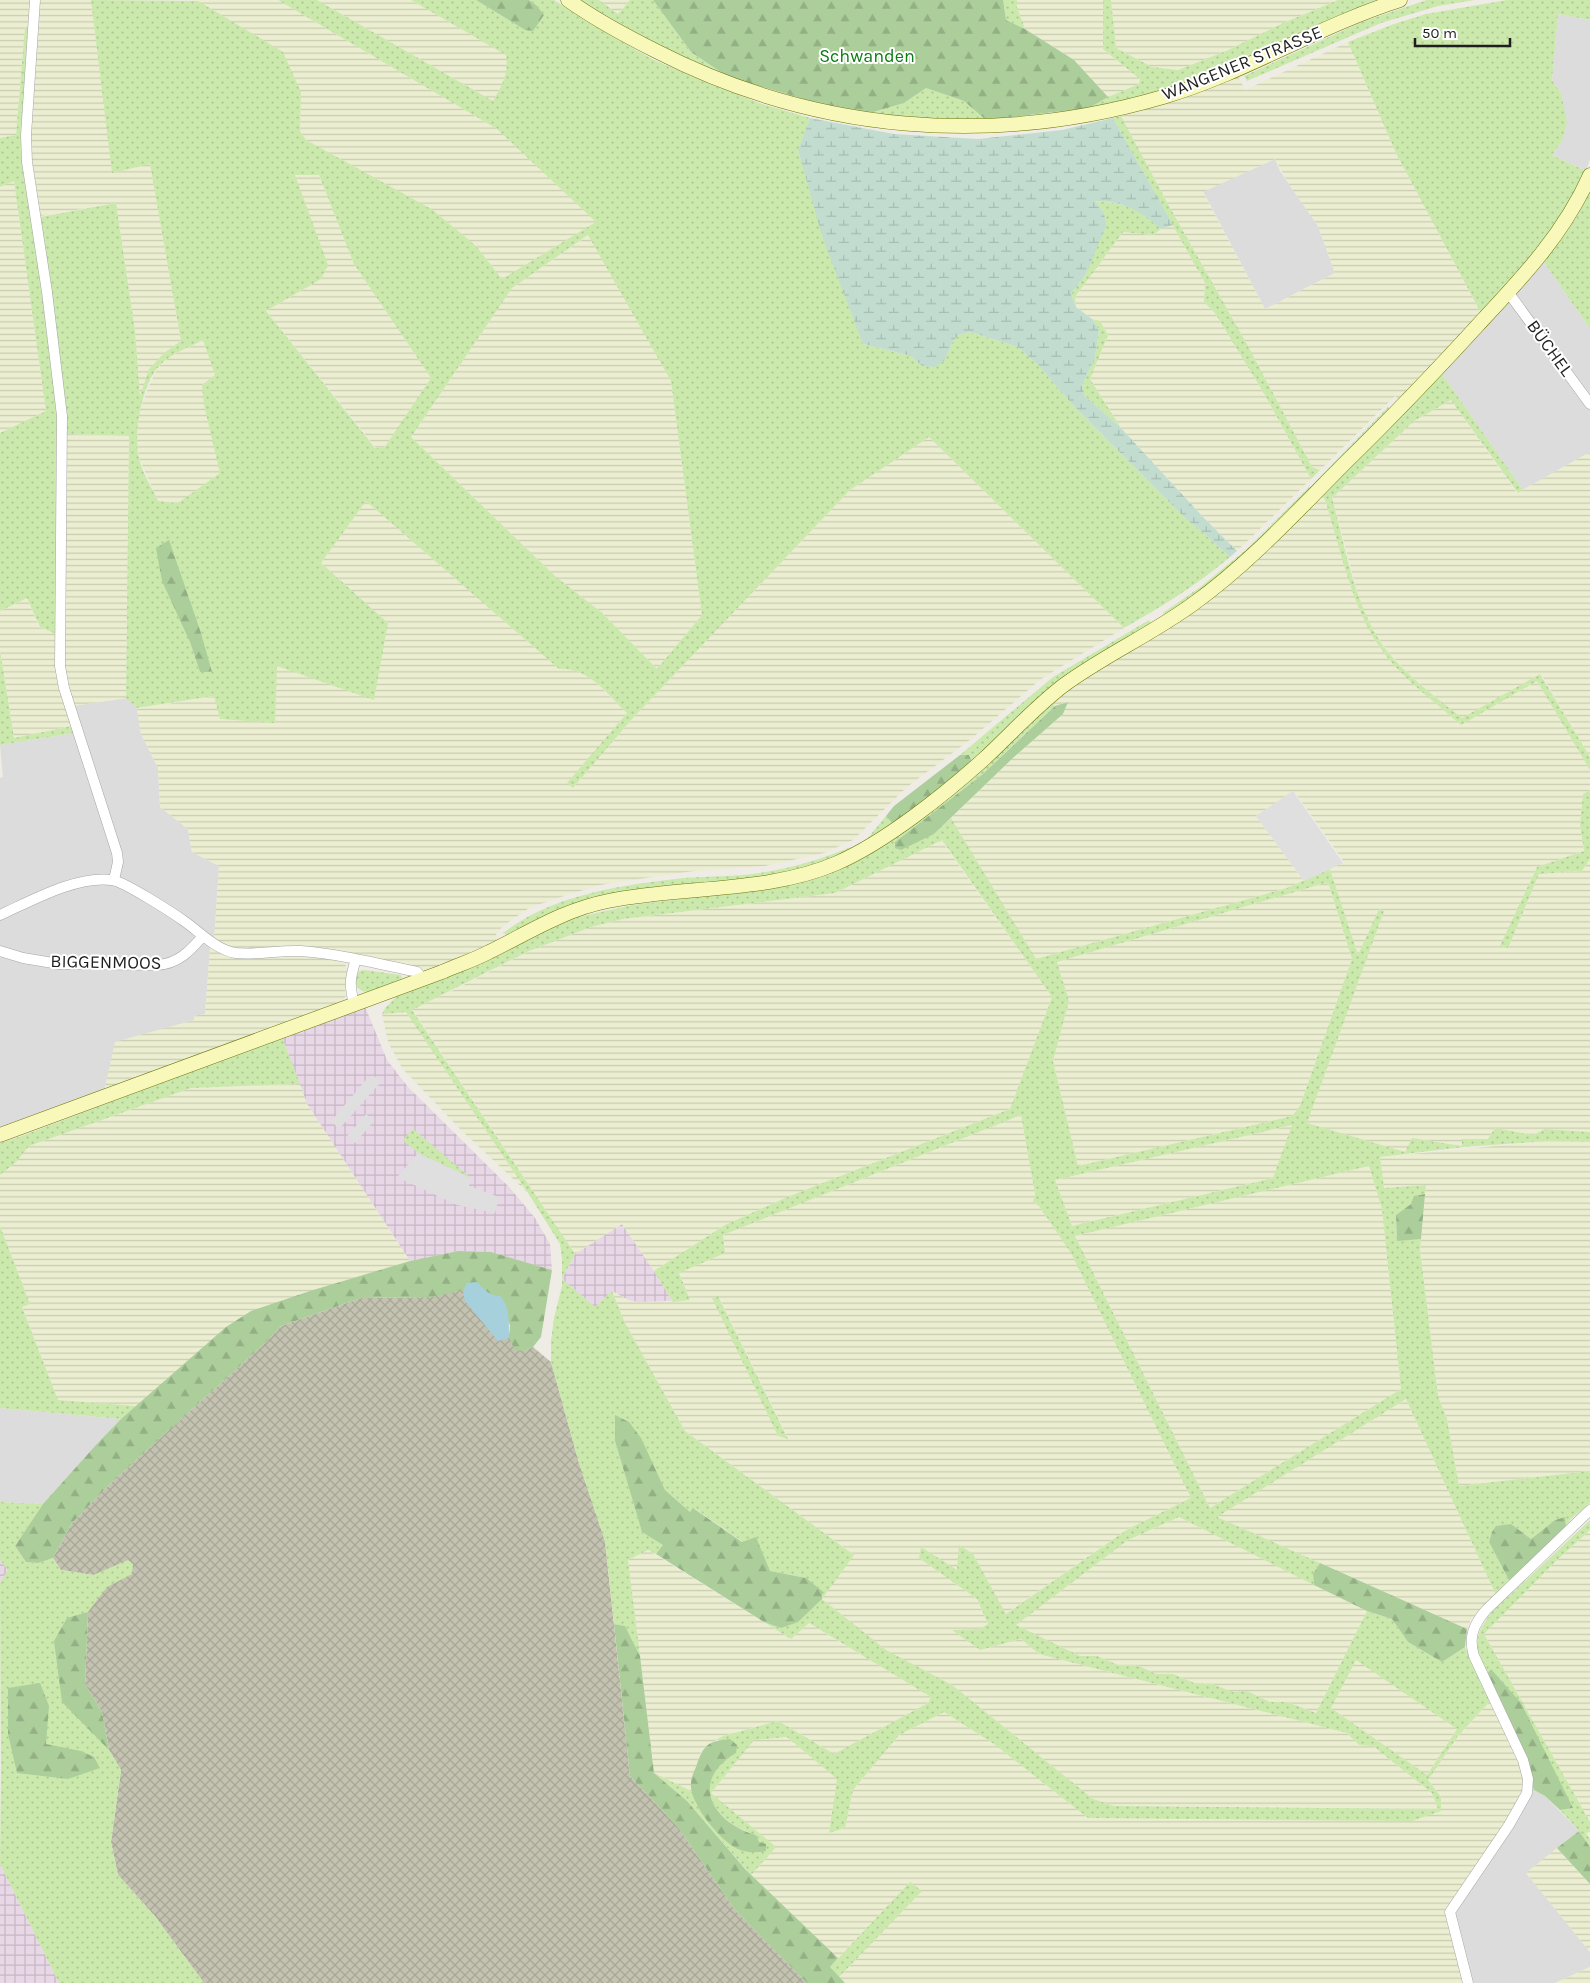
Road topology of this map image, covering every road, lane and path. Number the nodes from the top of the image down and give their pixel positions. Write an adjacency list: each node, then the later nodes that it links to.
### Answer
1 (35, 0): 7 (street)
2 (568, 0): 3 (main road, WANGENER STRASSE)
3 (1400, 0)
4 (1590, 175): 5 (main road)
5 (1508, 292): 6 (street, BÜCHEL); 12 (main road)
6 (1590, 404)
7 (114, 880): 8 (street); 9 (street)
8 (0, 914)
9 (203, 936): 10 (street, BIGGENMOOS); 11 (street)
10 (0, 951)
11 (356, 959): 12 (street); 13 (street)
12 (423, 979): 13 (main road)
13 (354, 1004): 14 (main road)
14 (0, 1135)
15 (1590, 1510): 16 (street)
16 (1468, 1983)

